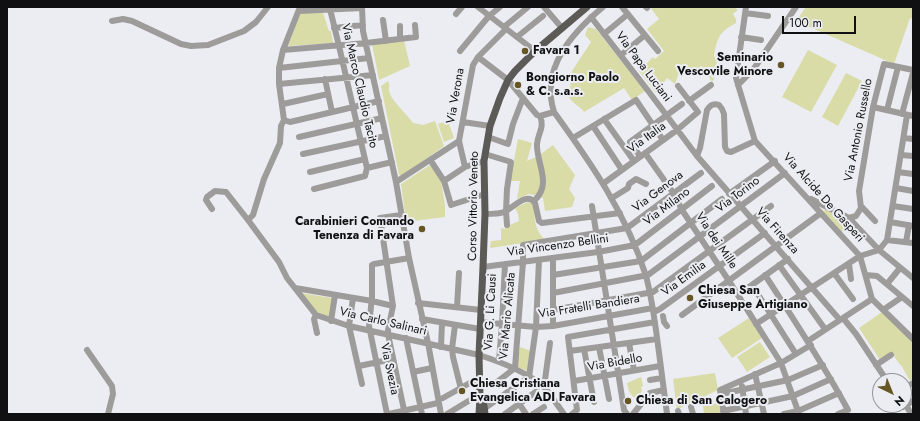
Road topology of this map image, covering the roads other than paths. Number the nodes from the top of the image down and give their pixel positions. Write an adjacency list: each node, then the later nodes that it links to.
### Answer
1 (268, 7): 22 (street)
2 (362, 7): 13 (street); 23 (street)
3 (462, 7): 15 (street)
4 (478, 7): 17 (street)
5 (500, 7): 17 (street)
6 (528, 7): 27 (street, Via Verona)
7 (544, 7): 28 (street)
8 (587, 7): 28 (main road, Corso Vittorio Veneto)
9 (603, 7): 20 (street)
10 (622, 7): 16 (street)
11 (796, 7): 55 (street)
12 (300, 9): 13 (street); 38 (street)
13 (330, 10): 26 (street, Via Marco Claudio Tacito)
14 (746, 10): 19 (street); 32 (street, Via Alcide De Gasperi)
15 (456, 14)
16 (628, 14): 29 (street); 30 (street)
17 (489, 16): 27 (street); 39 (street)
18 (543, 16): 31 (street)
19 (768, 16)
20 (590, 18): 29 (street, Via Papa Luciani); 67 (street)
21 (383, 20): 35 (street)
22 (112, 21)
23 (363, 25): 26 (street); 36 (street)
24 (415, 25): 33 (street)
25 (400, 26): 33 (street)
26 (334, 28): 37 (street, Via Marco Claudio Tacito)
27 (505, 28): 31 (street); 43 (street, Via Verona)
28 (562, 28): 40 (main road, Corso Vittorio Veneto)
29 (604, 34): 42 (street, Via Papa Luciani)
30 (645, 35): 41 (street); 42 (street)
31 (517, 37): 40 (street)
32 (741, 37): 34 (street); 55 (street, Via Alcide De Gasperi)
33 (400, 39): 35 (street)
34 (761, 40)
35 (386, 41): 36 (street)
36 (366, 43): 37 (street); 44 (street)
37 (339, 46): 38 (street); 45 (street, Via Marco Claudio Tacito)
38 (283, 50): 47 (street)
39 (460, 51)
40 (535, 51): 52 (main road, Corso Vittorio Veneto)
41 (658, 51)
42 (621, 54): 68 (street, Via Papa Luciani)
43 (478, 57): 52 (street, Via Verona); 74 (street, Via Verona)
44 (370, 58): 45 (street); 49 (street)
45 (343, 61): 47 (street); 50 (street, Via Marco Claudio Tacito)
46 (898, 67): 48 (street); 64 (street, Via Antonio Russello); 65 (street)
47 (279, 68): 53 (street)
48 (913, 72): 69 (street)
49 (373, 75): 50 (street); 59 (street)
50 (347, 77): 51 (street); 63 (street, Via Marco Claudio Tacito)
51 (325, 79): 53 (street); 57 (street)
52 (508, 80): 58 (street, Via Verona); 77 (main road, Corso Vittorio Veneto)
53 (279, 84): 61 (street)
54 (711, 85): 60 (street)
55 (738, 85): 90 (street, Via Alcide De Gasperi)
56 (678, 86): 60 (street)
57 (328, 94): 61 (street); 66 (street)
58 (523, 98): 70 (street, Via Verona); 82 (street)
59 (379, 101): 63 (street); 71 (street)
60 (689, 101): 79 (street)
61 (283, 104): 73 (street)
62 (682, 104): 68 (street)
63 (353, 107): 66 (street); 75 (street, Via Marco Claudio Tacito)
64 (873, 107): 65 (street); 128 (street, Via Antonio Russello)
65 (886, 110): 69 (street)
66 (332, 112): 73 (street)
67 (554, 112): 70 (street); 83 (street)
68 (667, 115): 76 (street); 79 (street, Via Papa Luciani)
69 (908, 115): 84 (street)
70 (540, 116): 125 (street)
71 (382, 118): 75 (street); 80 (street)
72 (604, 119): 76 (street); 78 (street); 85 (street)
73 (284, 120): 142 (street)
74 (463, 122): 77 (street); 89 (street, Via Verona)
75 (357, 124): 81 (street); 88 (street, Via Marco Claudio Tacito)
76 (653, 125): 87 (street); 93 (street, Via dei Mille)
77 (490, 126): 82 (main road, Corso Vittorio Veneto)
78 (593, 126): 83 (street); 91 (street)
79 (677, 130): 87 (street, Via Italia); 95 (street, Via Italia)
80 (386, 136): 88 (street); 102 (street)
81 (299, 137)
82 (488, 137): 97 (main road, Corso Vittorio Veneto)
83 (573, 138): 113 (street)
84 (904, 138): 86 (street); 94 (street)
85 (618, 139): 91 (street); 100 (street)
86 (913, 139)
87 (663, 140): 93 (street, Via Italia)
88 (362, 141): 92 (street); 98 (street, Via Marco Claudio Tacito)
89 (459, 141): 99 (street); 103 (street, Via Verona)
90 (755, 141): 95 (street); 101 (street, Via Alcide De Gasperi)
91 (607, 148): 105 (street)
92 (303, 154)
93 (643, 155): 100 (street, Via Italia); 120 (street, Via dei Mille)
94 (901, 155): 96 (street); 107 (street)
95 (697, 156): 121 (street, Via Firenza)
96 (913, 156)
97 (484, 158): 103 (street); 119 (main road, Corso Vittorio Veneto); 134 (street)
98 (365, 159): 104 (street, Via Marco Claudio Tacito); 106 (street)
99 (431, 161): 111 (street); 112 (street)
100 (634, 161): 105 (street, Via Italia)
101 (774, 161): 109 (street, Via Alcide De Gasperi); 121 (street)
102 (392, 162): 104 (street); 112 (street)
103 (465, 166): 111 (street)
104 (367, 168): 117 (street)
105 (622, 170): 113 (street, Via Italia)
106 (310, 172)
107 (898, 172): 110 (street); 116 (street)
108 (701, 173): 120 (street, Via Genova)
109 (785, 173): 122 (street, Via Alcide De Gasperi); 130 (street, Via Torino)
110 (913, 174)
111 (444, 181): 119 (street)
112 (396, 182): 138 (street)
113 (604, 183): 123 (street)
114 (646, 184): 123 (street)
115 (712, 186): 133 (street, Via Milano)
116 (896, 188): 118 (street); 129 (street)
117 (314, 189)
118 (913, 191)
119 (485, 194): 136 (main road, Corso Vittorio Veneto)
120 (674, 194): 133 (street, Via dei Mille); 148 (street, Via Genova)
121 (729, 194): 130 (street, Via Firenza)
122 (807, 197): 135 (street, Via Alcide De Gasperi); 140 (street)
123 (612, 198): 137 (street)
124 (722, 199): 146 (street)
125 (534, 201): 134 (street); 139 (street)
126 (592, 206): 139 (street)
127 (771, 206): 141 (street)
128 (862, 206): 140 (street); 143 (street)
129 (893, 206): 132 (street); 144 (street)
130 (741, 207): 141 (street, Via Firenza); 151 (street, Via Torino)
131 (212, 209): 142 (street)
132 (913, 209)
133 (682, 210): 146 (street, Via dei Mille); 154 (street, Via Milano)
134 (506, 211): 136 (street); 145 (street)
135 (821, 212): 155 (street); 159 (street, Via Alcide De Gasperi)
136 (485, 214): 171 (main road, Corso Vittorio Veneto)
137 (620, 214): 139 (street); 148 (street)
138 (401, 215): 160 (street); 164 (street)
139 (593, 217): 149 (street)
140 (849, 218): 156 (street)
141 (752, 219): 150 (street, Via Firenza); 157 (street)
142 (248, 220): 187 (street)
143 (875, 221)
144 (890, 222): 147 (street); 152 (street)
145 (507, 224)
146 (691, 224): 151 (street, Via dei Mille); 165 (street)
147 (911, 226): 153 (street)
148 (627, 228): 149 (street); 154 (street)
149 (595, 233): 158 (street); 166 (street, Via Mario Alicata)
150 (765, 233): 155 (street, Via Firenza); 170 (street, Via Emilia)
151 (700, 238): 157 (street, Via dei Mille); 179 (street, Via Torino)
152 (887, 240): 153 (street); 156 (street)
153 (910, 243)
154 (635, 245): 158 (street, Via Vincenzo Bellini); 165 (street)
155 (776, 246): 162 (street, Via Firenza); 182 (street)
156 (879, 250): 159 (street); 173 (street)
157 (709, 251): 170 (street, Via dei Mille); 189 (street)
158 (598, 252): 161 (street, Via Vincenzo Bellini); 172 (street)
159 (860, 256): 168 (street); 178 (street, Via Alcide De Gasperi)
160 (409, 258): 164 (street); 199 (street)
161 (553, 258): 163 (street, Via Vincenzo Bellini); 176 (street)
162 (788, 259): 169 (street); 186 (street, Via Firenza)
163 (539, 260): 166 (street, Via Vincenzo Bellini); 226 (street)
164 (386, 261): 198 (street, Via Svezia); 202 (street)
165 (641, 261): 172 (street); 179 (street)
166 (523, 262): 167 (street, Via Vincenzo Bellini); 223 (street, Via Mario Alicata)
167 (505, 264): 171 (street, Via Vincenzo Bellini); 218 (street, Via G. Li Causi)
168 (848, 264): 175 (street); 180 (street)
169 (779, 265): 177 (street); 192 (street)
170 (719, 266): 182 (street, Via dei Mille); 206 (street, Via Emilia)
171 (483, 267): 204 (main road, Corso Vittorio Veneto)
172 (601, 267): 176 (street); 183 (street)
173 (900, 268): 181 (street); 184 (street)
174 (459, 272): 203 (street)
175 (834, 273): 186 (street); 195 (street)
176 (553, 275): 188 (street)
177 (765, 275): 185 (street); 201 (street)
178 (866, 275): 184 (street); 196 (street, Via Alcide De Gasperi)
179 (646, 276): 183 (street); 189 (street)
180 (851, 278)
181 (913, 278)
182 (729, 281): 191 (street, Via dei Mille); 211 (street)
183 (603, 284): 188 (street); 197 (street)
184 (887, 284): 193 (street)
185 (752, 285): 191 (street); 208 (street)
186 (812, 287): 192 (street); 214 (street, Via Firenza)
187 (295, 288): 190 (street); 209 (street)
188 (553, 293): 205 (street)
189 (650, 293): 197 (street); 206 (street)
190 (335, 295): 194 (street); 215 (street)
191 (738, 295): 219 (street, Via dei Mille)
192 (800, 295): 201 (street); 229 (street)
193 (902, 297): 200 (street); 207 (street)
194 (353, 298): 198 (street); 221 (street)
195 (853, 299)
196 (872, 299): 207 (street); 214 (street)
197 (606, 300): 205 (street); 210 (street)
198 (372, 301): 202 (street); 227 (street, Via Svezia)
199 (418, 302): 203 (street); 213 (street)
200 (912, 304)
201 (784, 305): 208 (street); 238 (street)
202 (393, 306): 231 (street)
203 (457, 307): 204 (street)
204 (481, 310): 222 (main road, Corso Vittorio Veneto)
205 (553, 310): 224 (street)
206 (653, 310): 210 (street, Via Fratelli Bandiera); 216 (street)
207 (884, 310): 232 (street)
208 (770, 314): 219 (street); 246 (street)
209 (316, 315): 215 (street, Via Carlo Salinari); 230 (street)
210 (609, 315): 224 (street, Via Fratelli Bandiera); 228 (street)
211 (682, 315)
212 (663, 316): 225 (street)
213 (422, 319): 217 (street, Via Fratelli Bandiera); 235 (street)
214 (841, 319): 229 (street); 253 (street, Via Firenza)
215 (332, 321): 221 (street, Via Carlo Salinari)
216 (655, 322): 228 (street); 234 (street)
217 (442, 323): 220 (street, Via Fratelli Bandiera); 240 (street)
218 (502, 324): 222 (street, Via Fratelli Bandiera); 223 (street, Via Fratelli Bandiera); 250 (street, Via G. Li Causi)
219 (756, 324): 252 (street, Via dei Mille)
220 (455, 325): 222 (street, Via Fratelli Bandiera); 242 (street)
221 (350, 326): 227 (street, Via Carlo Salinari); 254 (street)
222 (480, 326): 247 (main road, Corso Vittorio Veneto)
223 (519, 326): 226 (street, Via Fratelli Bandiera); 258 (street, Via Mario Alicata)
224 (553, 326): 226 (street, Via Fratelli Bandiera)
225 (667, 326)
226 (536, 327): 265 (street)
227 (370, 329): 231 (street, Via Carlo Salinari); 251 (street, Via Svezia)
228 (611, 330): 239 (street); 245 (street)
229 (825, 330): 238 (street)
230 (317, 333)
231 (388, 334): 233 (street, Via Carlo Salinari); 249 (street)
232 (911, 335)
233 (406, 338): 235 (street, Via Carlo Salinari); 260 (street)
234 (657, 339): 237 (street); 255 (street)
235 (428, 343): 240 (street, Via Carlo Salinari); 257 (street)
236 (550, 343): 276 (street)
237 (629, 343): 239 (street); 259 (street)
238 (809, 343): 246 (street); 256 (street)
239 (614, 345): 241 (street); 261 (street)
240 (441, 347): 242 (street, Via Carlo Salinari)
241 (599, 347): 243 (street); 264 (street)
242 (452, 349): 247 (street, Via Carlo Salinari); 278 (street)
243 (584, 349): 245 (street); 266 (street)
244 (86, 350): 302 (street)
245 (570, 351): 273 (street)
246 (796, 354): 252 (street)
247 (478, 355): 250 (street, Via Carlo Salinari); 269 (main road, Corso Vittorio Veneto)
248 (891, 355): 253 (street)
249 (393, 359): 251 (street); 297 (street)
250 (499, 361): 258 (street, Via Carlo Salinari)
251 (377, 362): 254 (street); 303 (street, Via Svezia)
252 (781, 363): 263 (street); 272 (street, Via dei Mille)
253 (876, 365): 262 (street, Via Firenza)
254 (358, 366): 274 (street)
255 (660, 366): 259 (street, Via Bidello); 267 (street)
256 (823, 366): 268 (street); 272 (street)
257 (432, 368): 260 (street); 290 (street)
258 (515, 368): 265 (street, Via Carlo Salinari); 275 (street, Via Mario Alicata)
259 (634, 370): 261 (street, Via Bidello)
260 (413, 372): 294 (street)
261 (618, 373): 264 (street, Via Bidello); 312 (street)
262 (882, 373)
263 (755, 374): 271 (street); 277 (street)
264 (604, 376): 266 (street, Via Bidello); 288 (street)
265 (529, 377): 276 (street, Via Carlo Salinari); 279 (street)
266 (589, 378): 273 (street, Via Bidello); 289 (street)
267 (662, 378): 270 (street); 280 (street)
268 (831, 379): 284 (street); 286 (street)
269 (479, 380): 278 (street); 285 (main road, Corso Vittorio Veneto)
270 (650, 380)
271 (741, 380): 281 (street); 283 (street)
272 (788, 380): 277 (street); 286 (street, Via dei Mille)
273 (574, 381): 311 (street)
274 (362, 384)
275 (493, 385)
276 (544, 387): 310 (street, Via Carlo Salinari)
277 (758, 387): 281 (street); 291 (street)
278 (461, 389): 287 (street)
279 (510, 390): 292 (street); 300 (street)
280 (664, 390): 301 (street); 313 (street)
281 (743, 390): 283 (street); 293 (street)
282 (537, 391): 292 (street)
283 (720, 392): 298 (street)
284 (839, 393): 299 (street); 318 (street)
285 (480, 395): 300 (main road, Corso Vittorio Veneto); 306 (street)
286 (793, 396): 291 (street); 299 (street, Via dei Mille)
287 (444, 398)
288 (609, 399)
289 (594, 402)
290 (438, 403): 294 (street); 305 (street)
291 (761, 403): 293 (street); 316 (street)
292 (519, 404): 307 (street); 308 (street)
293 (745, 406): 298 (street); 315 (street)
294 (421, 407): 297 (street); 304 (street)
295 (544, 407): 309 (street)
296 (692, 407): 314 (street)
297 (404, 410): 303 (street)
298 (723, 412)
299 (799, 412): 317 (street)
300 (481, 413)
301 (635, 413)
302 (108, 414)
303 (388, 414)
304 (422, 414)
305 (441, 414)
306 (447, 414)
307 (505, 414)
308 (526, 414)
309 (533, 414)
310 (564, 414)
311 (572, 414)
312 (627, 414)
313 (667, 414)
314 (693, 414)
315 (746, 414)
316 (764, 414)
317 (784, 414)
318 (838, 414)

